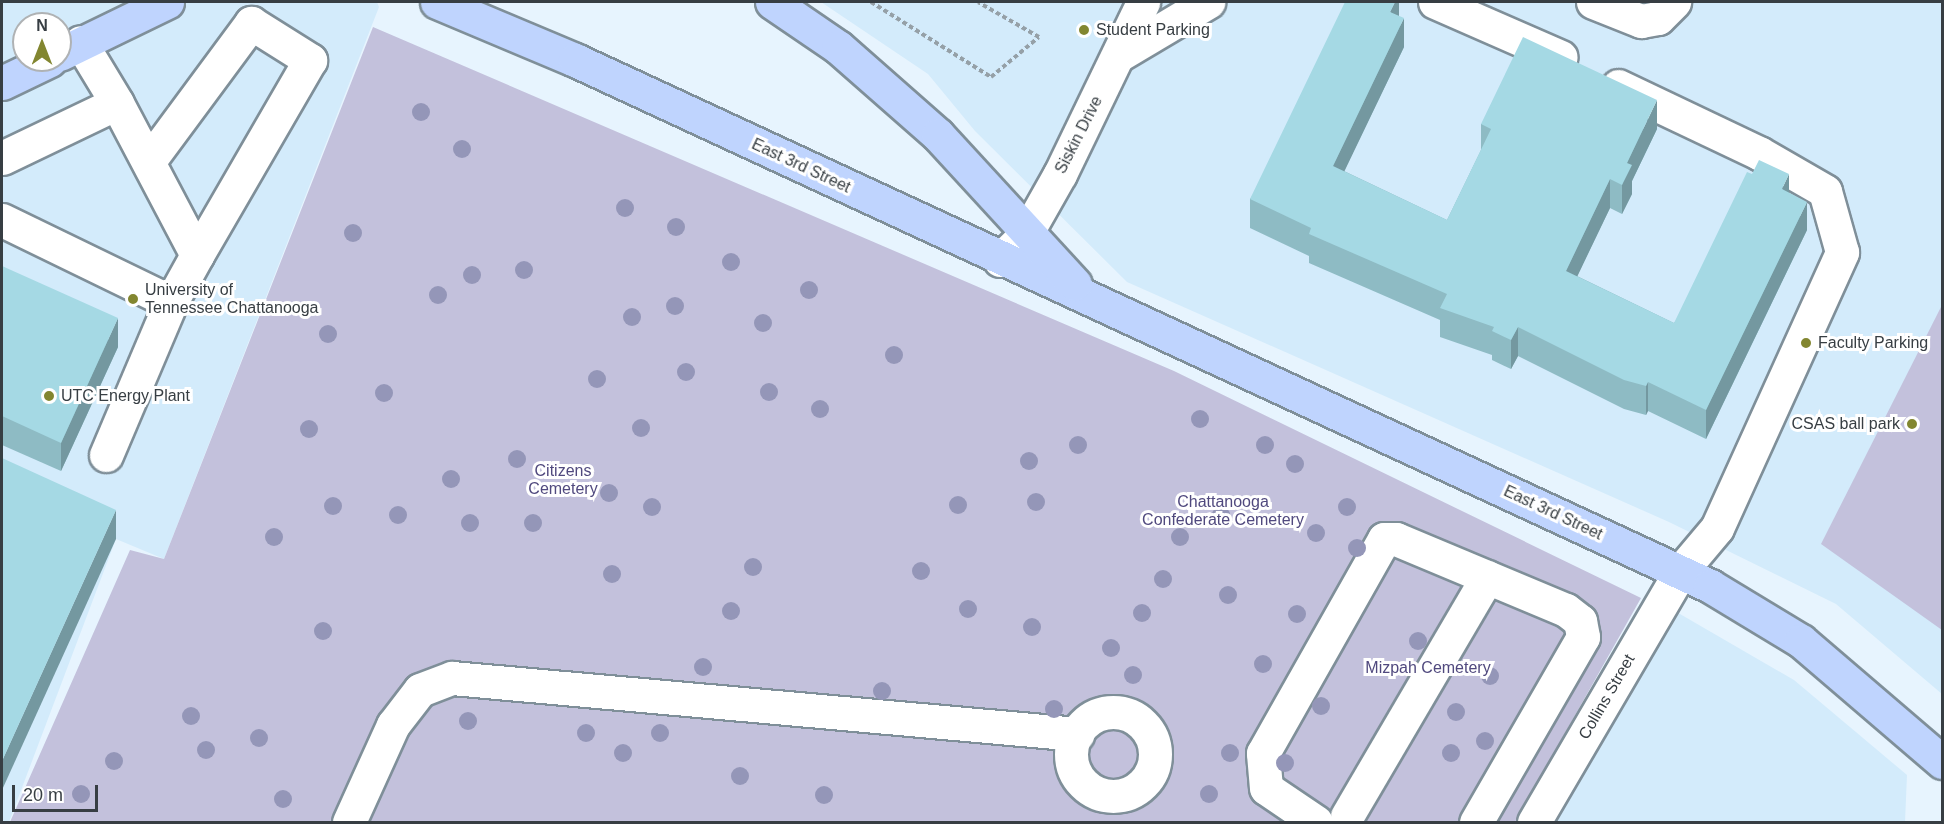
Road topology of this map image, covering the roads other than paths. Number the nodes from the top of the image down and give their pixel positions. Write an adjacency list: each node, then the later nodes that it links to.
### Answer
1 (167, 2): 10 (main road)
2 (437, 2): 9 (main road, East 3rd Street)
3 (772, 2): 19 (main road, East 3rd Street)
4 (1143, 2): 12 (street, Siskin Drive)
5 (1208, 2): 12 (street)
6 (1435, 2): 25 (street, Collins Street)
7 (1593, 2): 8 (street)
8 (1674, 2)
9 (464, 8): 21 (main road, East 3rd Street)
10 (72, 47)
11 (72, 50): 15 (street)
12 (1119, 55): 19 (street, Siskin Drive)
13 (25, 72): 14 (main road)
14 (2, 83)
15 (117, 103): 16 (street); 17 (street)
16 (2, 158)
17 (149, 161): 20 (street); 20 (street)
18 (2, 220): 22 (street)
19 (1026, 234): 21 (street, Siskin Drive); 23 (main road, East 3rd Street)
20 (197, 255): 22 (street)
21 (1000, 260): 23 (main road, East 3rd Street)
22 (171, 302): 24 (street)
23 (1131, 316): 25 (main road, East 3rd Street)
24 (106, 455)
25 (1680, 572): 28 (main road, East 3rd Street); 32 (street, Collins Street)
26 (1487, 577): 29 (street); 29 (street); 31 (street)
27 (1077, 734): 30 (street)
28 (1942, 762)
29 (1336, 821)
30 (349, 822)
31 (1476, 822)
32 (1534, 822)

